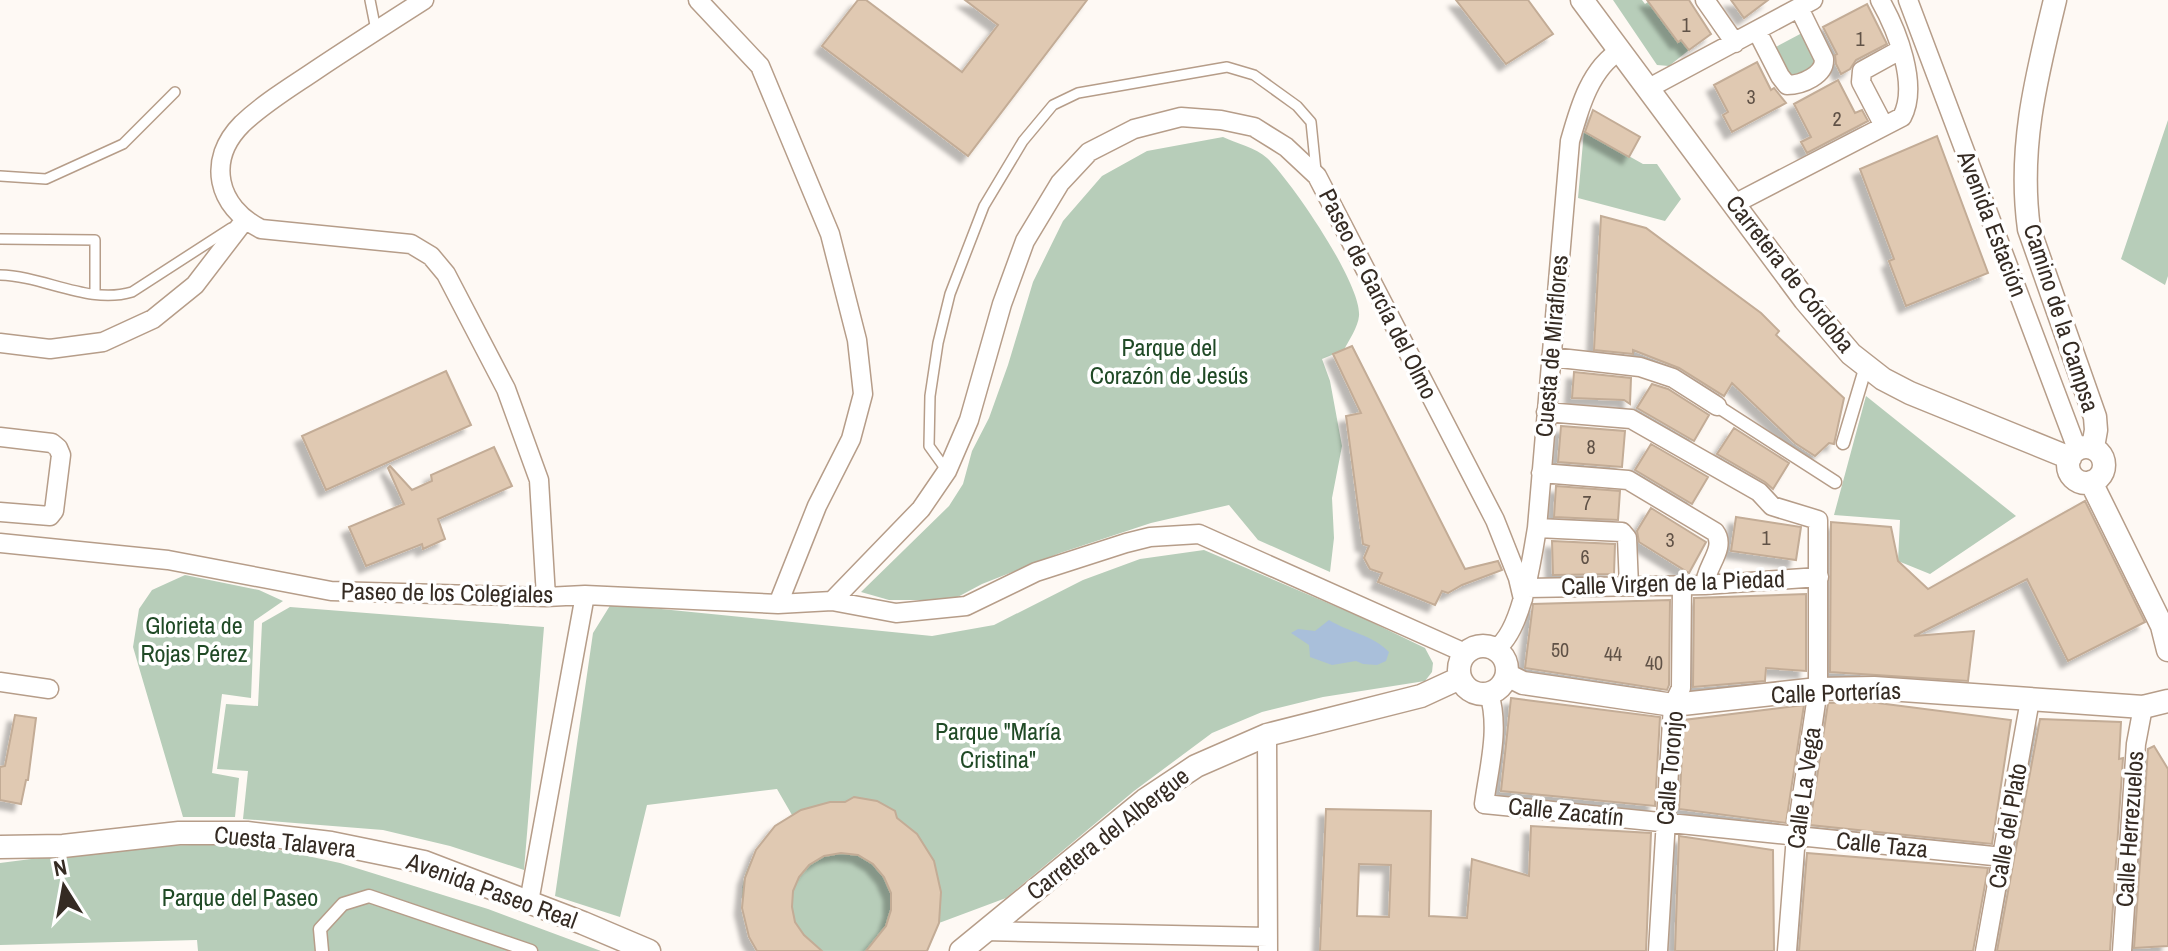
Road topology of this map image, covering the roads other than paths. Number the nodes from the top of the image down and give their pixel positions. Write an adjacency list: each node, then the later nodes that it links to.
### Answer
1 (370, 0): 10 (lane)
2 (424, 0): 10 (street)
3 (698, 0): 47 (street)
4 (1582, 0): 13 (street, Carretera de Córdoba)
5 (1705, 0): 12 (street)
6 (1880, 0): 14 (street)
7 (1908, 0): 32 (street, Avenida Estación)
8 (2055, 0): 32 (street, Camino de la Campsa)
9 (1794, 6): 11 (street); 11 (street)
10 (376, 30): 21 (street)
11 (1757, 31): 12 (street)
12 (1735, 43): 15 (street)
13 (1621, 50): 15 (street, Carretera de Córdoba); 26 (street, Cuesta de Miraflores)
14 (1900, 50): 17 (street); 17 (street)
15 (1649, 88): 20 (street, Carretera de Córdoba)
16 (175, 92): 18 (lane)
17 (1884, 126): 20 (street)
18 (0, 176)
19 (1317, 176): 33 (street, Paseo de García del Olmo); 33 (lane); 43 (street, Paseo de García del Olmo)
20 (1734, 204): 27 (street, Carretera de Córdoba)
21 (244, 221): 24 (lane); 25 (street); 45 (street)
22 (0, 239): 24 (lane)
23 (0, 275): 24 (lane)
24 (95, 294)
25 (0, 343)
26 (1551, 357): 28 (street); 29 (street, Cuesta de Miraflores)
27 (1866, 366): 31 (street); 32 (street, Carretera de Córdoba)
28 (1717, 406): 35 (street)
29 (1546, 412): 34 (street, Cuesta de Miraflores); 39 (street, Calle La Vega)
30 (0, 437): 36 (street)
31 (1843, 443)
32 (2080, 451): 49 (street, Camino de la Campsa)
33 (947, 471): 46 (street, Paseo de García del Olmo)
34 (1541, 473): 37 (street, Cuesta de Miraflores); 40 (street)
35 (1835, 482)
36 (0, 512)
37 (1537, 528): 41 (street); 43 (street, Cuesta de Miraflores)
38 (0, 543): 45 (street, Paseo de los Colegiales)
39 (1819, 577): 40 (street, Calle Virgen de la Piedad); 55 (street, Calle La Vega)
40 (1705, 585): 42 (street, Calle Virgen de la Piedad)
41 (1629, 586): 42 (street, Calle Virgen de la Piedad); 43 (street, Calle Virgen de la Piedad)
42 (1682, 586): 59 (street, Calle Toronjo)
43 (1525, 594): 48 (street, Cuesta de Miraflores)
44 (585, 595): 45 (street, Paseo de los Colegiales); 47 (street); 67 (street, Paseo de los Colegiales)
45 (546, 597)
46 (832, 601): 47 (street); 50 (street)
47 (778, 604)
48 (1495, 649): 50 (street); 51 (street)
49 (2168, 650)
50 (1465, 653): 52 (street)
51 (1507, 675): 56 (street); 59 (street, Calle Porterías)
52 (1460, 678): 56 (street); 61 (street, Carretera del Albergue)
53 (0, 682): 54 (street)
54 (49, 689)
55 (1818, 689): 57 (street, Calle Porterías); 59 (street, Calle Porterías); 63 (street, Calle La Vega)
56 (1489, 693): 62 (street, Calle Zacatín)
57 (2030, 700): 60 (street, Calle Porterías); 66 (street, Calle del Plato)
58 (2168, 701): 60 (street, Calle Porterías)
59 (1673, 705): 62 (street, Calle Toronjo)
60 (2143, 707): 77 (street, Calle Herrezuelos)
61 (1267, 735): 68 (street, Carretera del Albergue); 69 (street)
62 (1665, 822): 63 (street, Calle Taza); 74 (street, Calle Toronjo)
63 (1796, 836): 66 (street, Calle Taza); 75 (street, Calle La Vega)
64 (0, 847): 65 (street, Cuesta Talavera)
65 (378, 853): 67 (street, Avenida Paseo Real)
66 (2003, 857): 76 (street, Calle del Plato)
67 (529, 902): 72 (street, Avenida Paseo Real)
68 (984, 931): 69 (street); 73 (street, Carretera del Albergue)
69 (1268, 944)
70 (322, 951): 71 (street, Avenida Paseo Real)
71 (531, 951)
72 (649, 951)
73 (961, 951)
74 (1658, 951)
75 (1787, 951)
76 (1985, 951)
77 (2122, 951)

